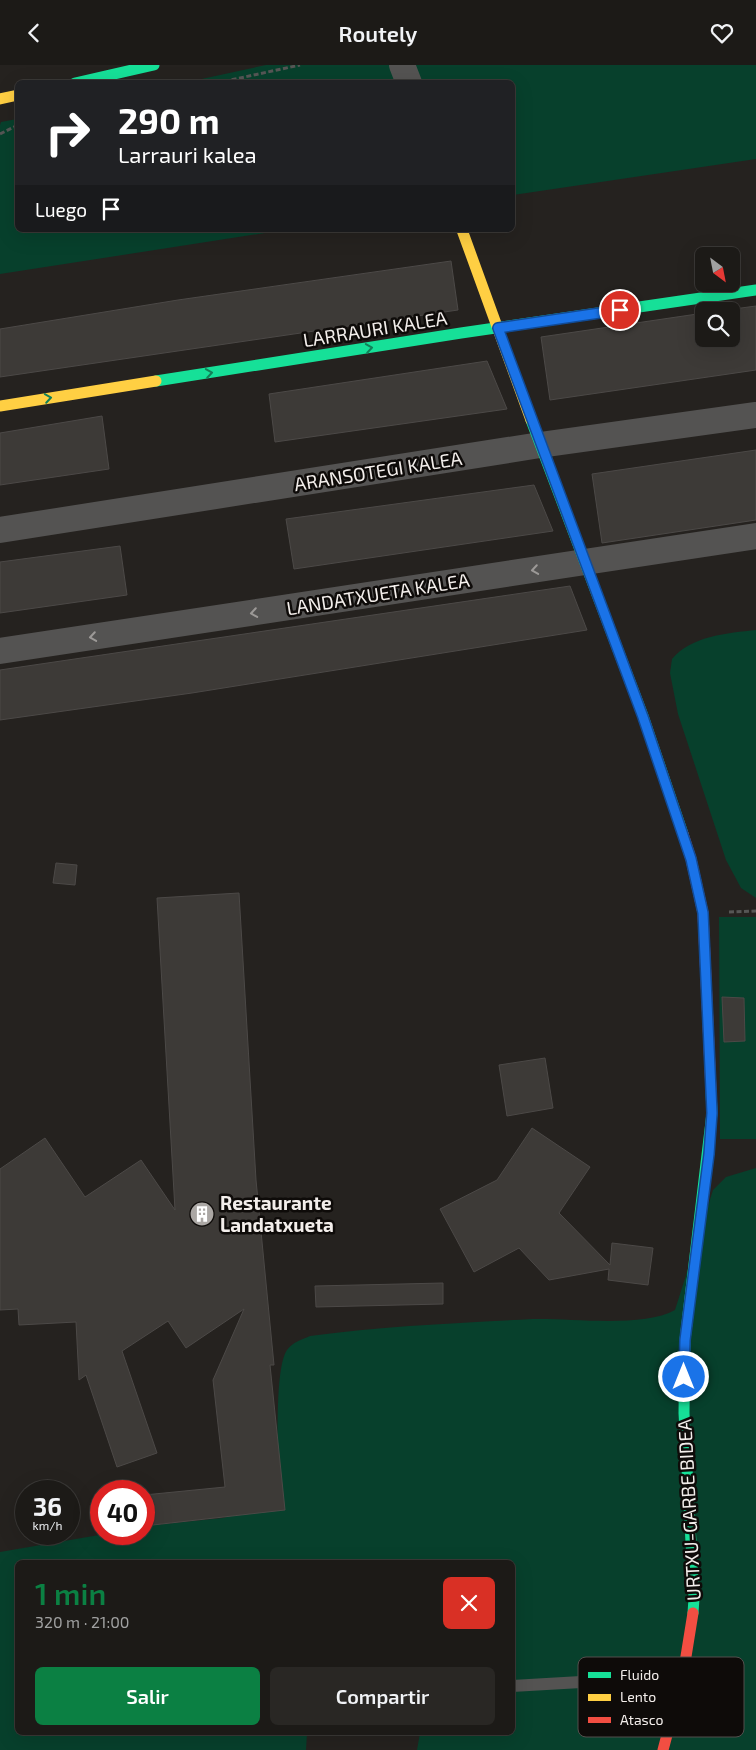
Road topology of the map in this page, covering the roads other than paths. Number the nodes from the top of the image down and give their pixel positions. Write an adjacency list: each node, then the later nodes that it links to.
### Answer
1 (154, 65): 3 (street)
2 (402, 65): 4 (street)
3 (88, 80)
4 (407, 80)
5 (15, 96): 6 (street)
6 (0, 99)
7 (463, 232): 9 (street, URTXU-GARBE BIDEA)
8 (756, 290): 9 (street, LARRAURI KALEA)
9 (498, 328): 10 (street, LARRAURI KALEA, one-way to 9); 12 (street, URTXU-GARBE BIDEA)
10 (0, 406)
11 (756, 415): 12 (street, ARANSOTEGI KALEA)
12 (540, 445): 13 (street, ARANSOTEGI KALEA); 15 (street, URTXU-GARBE BIDEA)
13 (0, 530)
14 (756, 536): 15 (street, LANDATXUETA KALEA)
15 (584, 563): 16 (street, LANDATXUETA KALEA, one-way to 16); 17 (street, URTXU-GARBE BIDEA)
16 (0, 651)
17 (687, 1657)
18 (578, 1682): 19 (lane)
19 (515, 1686)
20 (667, 1737): 21 (street, URTXU-GARBE BIDEA)
21 (663, 1750)

